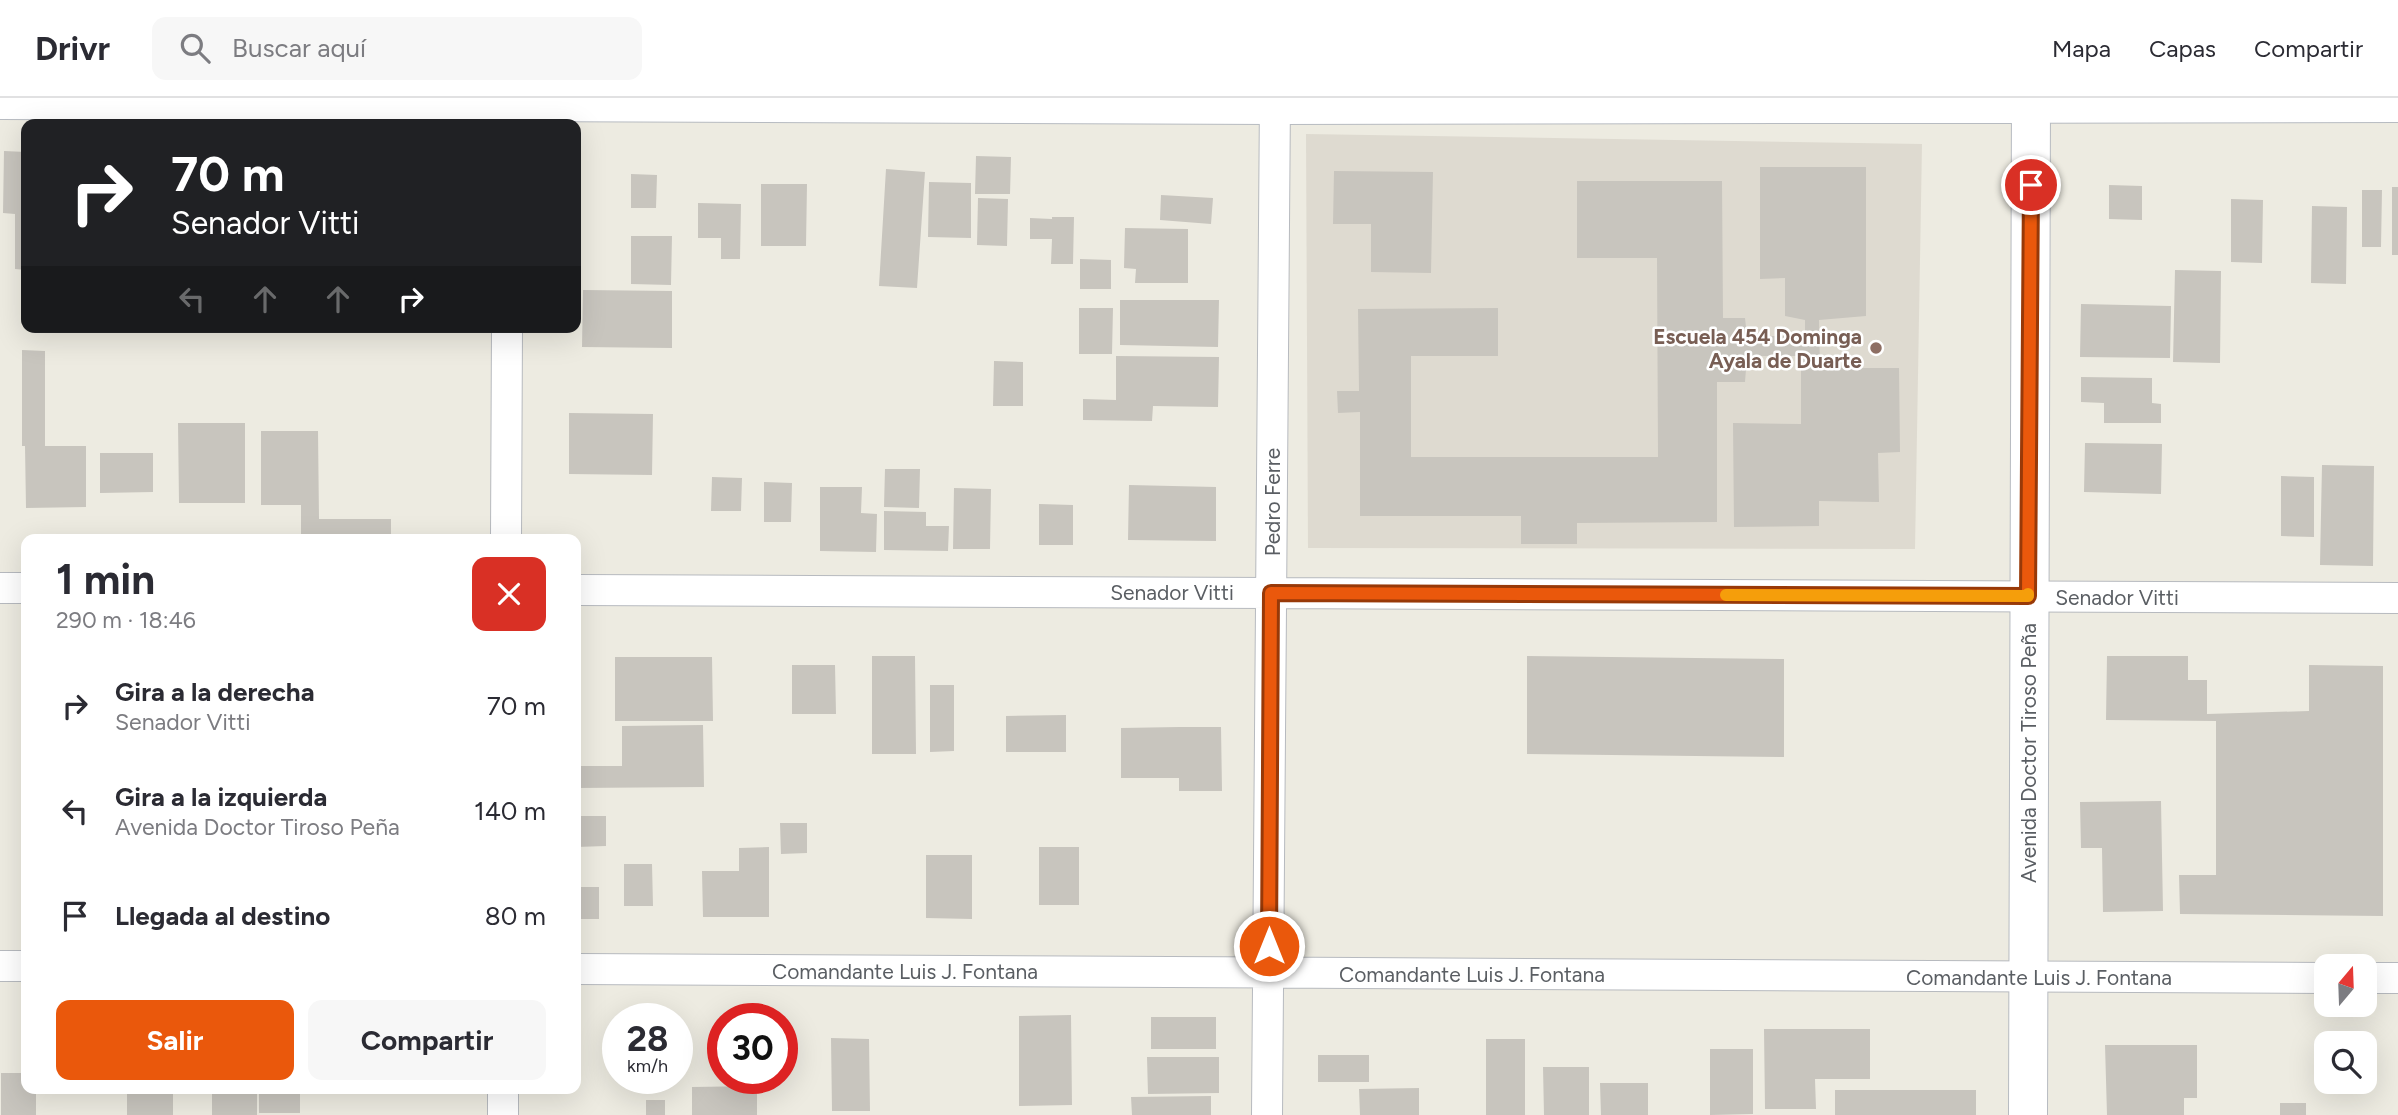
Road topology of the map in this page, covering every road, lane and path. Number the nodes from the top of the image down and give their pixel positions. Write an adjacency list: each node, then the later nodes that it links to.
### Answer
1 (0, 100): 5 (street)
2 (2031, 100): 3 (street); 4 (street); 12 (street, Avenida Doctor Tiroso Peña)
3 (1275, 102): 5 (street); 11 (street, Pedro Ferre)
4 (2398, 103)
5 (508, 108)
6 (507, 333): 7 (street)
7 (506, 534)
8 (0, 588): 9 (street)
9 (21, 588)
10 (581, 590): 11 (street, Senador Vitti)
11 (1271, 593): 12 (street, Senador Vitti); 17 (street, Pedro Ferre)
12 (2028, 596): 13 (street, Senador Vitti); 18 (street, Avenida Doctor Tiroso Peña)
13 (2398, 598)
14 (0, 966): 15 (street)
15 (21, 966)
16 (581, 969): 17 (street, Comandante Luis J. Fontana)
17 (1268, 973): 18 (street, Comandante Luis J. Fontana); 24 (street, Pedro Ferre)
18 (2028, 976): 19 (street, Comandante Luis J. Fontana); 25 (street, Avenida Doctor Tiroso Peña)
19 (2314, 978)
20 (2377, 978): 21 (street)
21 (2398, 978)
22 (503, 1094): 23 (street)
23 (503, 1115)
24 (1267, 1115)
25 (2028, 1115)

